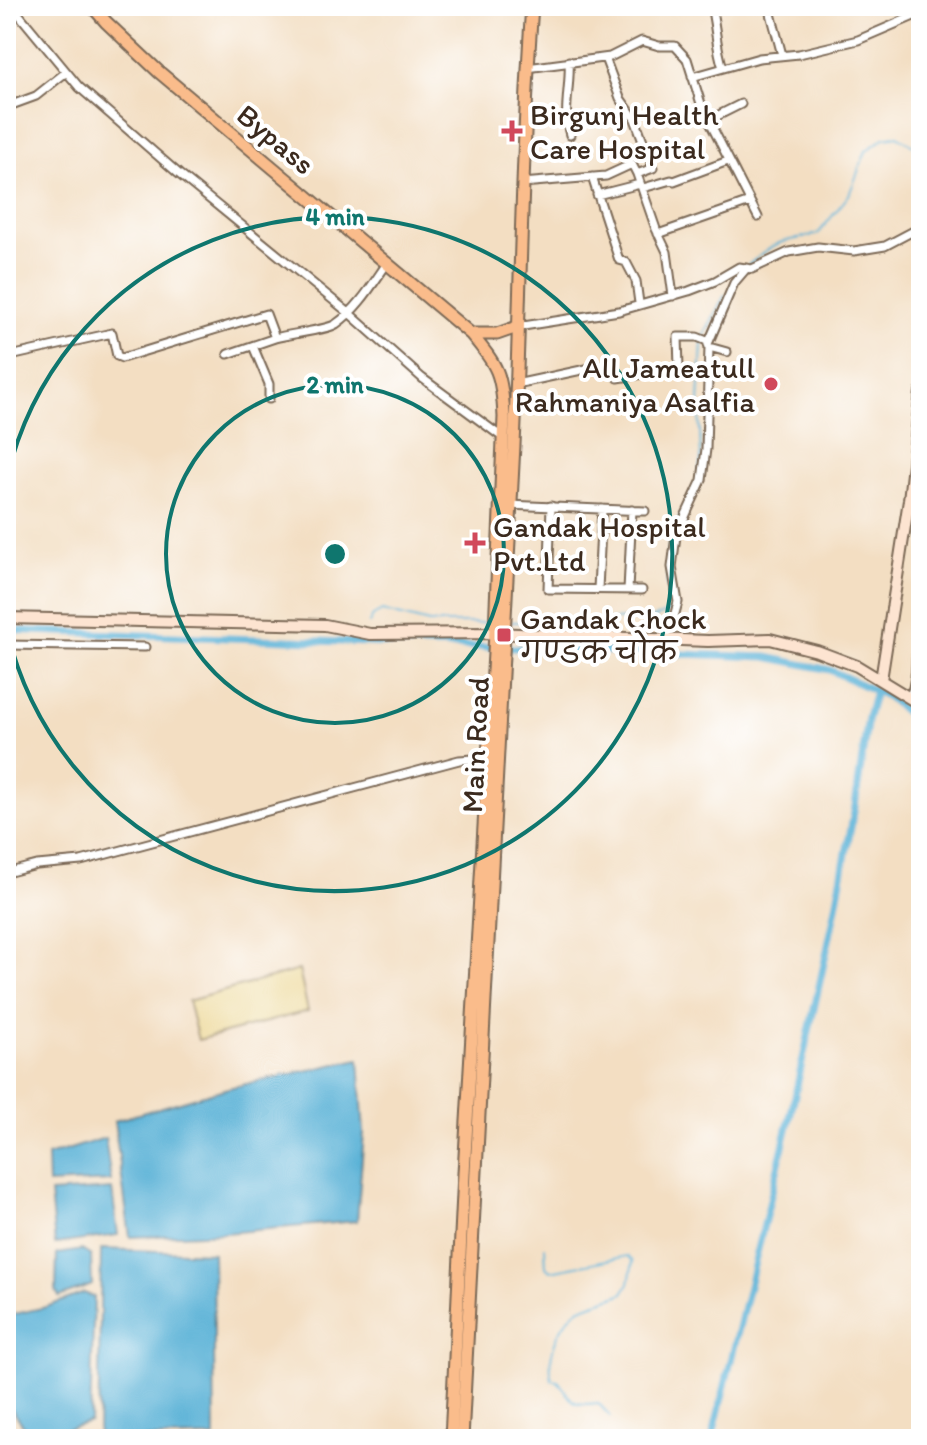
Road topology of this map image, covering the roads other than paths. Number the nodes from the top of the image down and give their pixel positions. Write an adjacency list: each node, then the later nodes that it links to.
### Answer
1 (12, 6): 12 (street)
2 (92, 6): 28 (main road, Bypass)
3 (532, 6): 10 (main road, Main Road)
4 (711, 6): 11 (street)
5 (769, 6): 7 (street)
6 (921, 13): 7 (street)
7 (782, 55): 11 (street)
8 (605, 58): 9 (street); 13 (street); 19 (street)
9 (569, 61): 10 (street); 17 (street)
10 (527, 68): 21 (main road, Main Road)
11 (723, 68): 13 (street)
12 (65, 73): 15 (street); 32 (street)
13 (692, 77): 16 (street)
14 (741, 104): 16 (street)
15 (6, 107)
16 (709, 120): 18 (street)
17 (570, 135)
18 (728, 161): 22 (street); 24 (street)
19 (637, 174): 20 (street); 22 (street)
20 (592, 177): 21 (street); 23 (street)
21 (522, 183): 33 (main road, Main Road)
22 (642, 186): 23 (street); 27 (street)
23 (597, 195): 31 (street)
24 (750, 202): 25 (street); 27 (street)
25 (758, 217)
26 (921, 227): 29 (street)
27 (658, 234): 30 (street)
28 (388, 262): 32 (street); 34 (main road, Bypass)
29 (742, 268): 30 (street); 36 (street)
30 (673, 296): 31 (street)
31 (639, 303): 33 (street)
32 (349, 313): 35 (street); 45 (street)
33 (517, 327): 34 (main road); 41 (main road, Main Road)
34 (471, 334): 44 (main road, Bypass)
35 (275, 338): 37 (street); 40 (street)
36 (708, 344): 38 (street); 41 (street); 58 (street)
37 (253, 346): 39 (street); 43 (street)
38 (727, 352)
39 (228, 354)
40 (6, 357)
41 (516, 384): 46 (main road, Main Road)
42 (921, 392): 62 (main road)
43 (269, 399)
44 (504, 417): 45 (main road, Main Road)
45 (502, 437): 47 (main road, Main Road)
46 (511, 505): 47 (street); 48 (street); 57 (main road, Main Road)
47 (498, 506): 57 (main road, Main Road)
48 (551, 506): 49 (street); 52 (street)
49 (602, 509): 50 (street); 52 (street)
50 (632, 510): 51 (street); 53 (street)
51 (645, 511)
52 (598, 589): 53 (street)
53 (628, 590): 54 (street)
54 (642, 590)
55 (6, 618): 57 (main road)
56 (921, 620): 63 (street)
57 (499, 635): 58 (main road); 61 (main road, Main Road)
58 (664, 638): 62 (main road)
59 (6, 645): 60 (street)
60 (145, 647)
61 (499, 654): 65 (main road, Main Road); 67 (main road, Main Road)
62 (881, 680): 63 (main road)
63 (910, 697): 64 (main road)
64 (921, 705)
65 (488, 758): 66 (street); 67 (main road, Main Road)
66 (6, 873)
67 (469, 1190): 68 (main road, Main Road); 69 (main road, Main Road)
68 (451, 1439)
69 (462, 1439)

